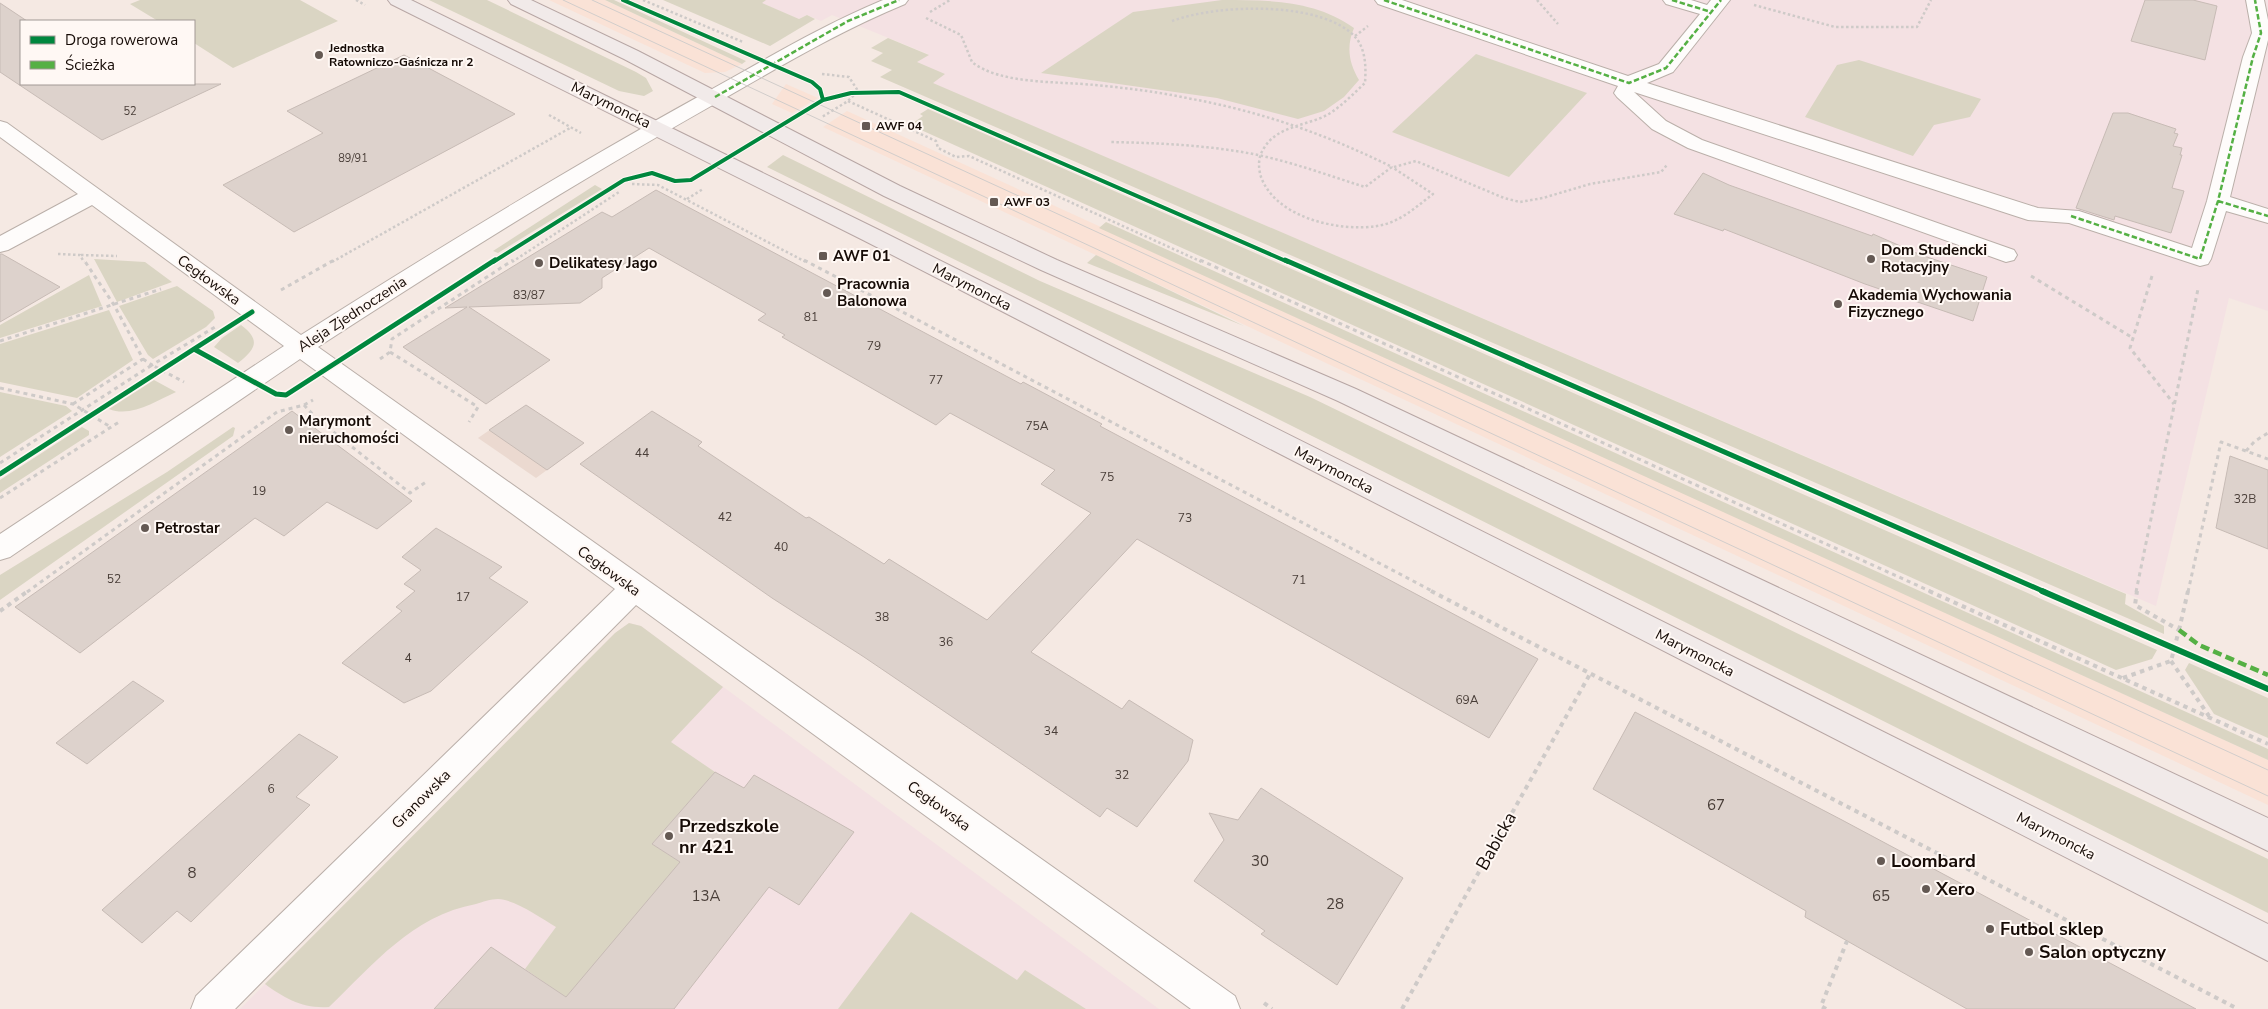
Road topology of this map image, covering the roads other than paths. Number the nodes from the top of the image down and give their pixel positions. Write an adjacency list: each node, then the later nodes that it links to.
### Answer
1 (397, 0): 11 (main road, Marymoncka)
2 (517, 0): 9 (main road)
3 (899, 0): 9 (street, Aleja Zjednoczenia)
4 (1384, 0): 8 (street)
5 (1672, 0): 7 (street)
6 (2255, 0): 13 (street)
7 (1716, 6): 8 (street)
8 (1629, 83): 13 (street); 16 (street)
9 (715, 98): 11 (street, Aleja Zjednoczenia); 20 (main road)
10 (0, 127): 12 (street, Cegłowska)
11 (657, 128): 17 (street, Aleja Zjednoczenia); 21 (main road, Marymoncka)
12 (92, 195): 15 (street); 17 (street, Cegłowska)
13 (2218, 201): 14 (street)
14 (2268, 216)
15 (0, 245)
16 (2006, 255)
17 (300, 347): 18 (street, Aleja Zjednoczenia); 19 (street, Cegłowska)
18 (0, 549)
19 (634, 589): 22 (street, Granowska); 23 (street, Cegłowska)
20 (2268, 835)
21 (2268, 943)
22 (208, 1009)
23 (1222, 1009)

